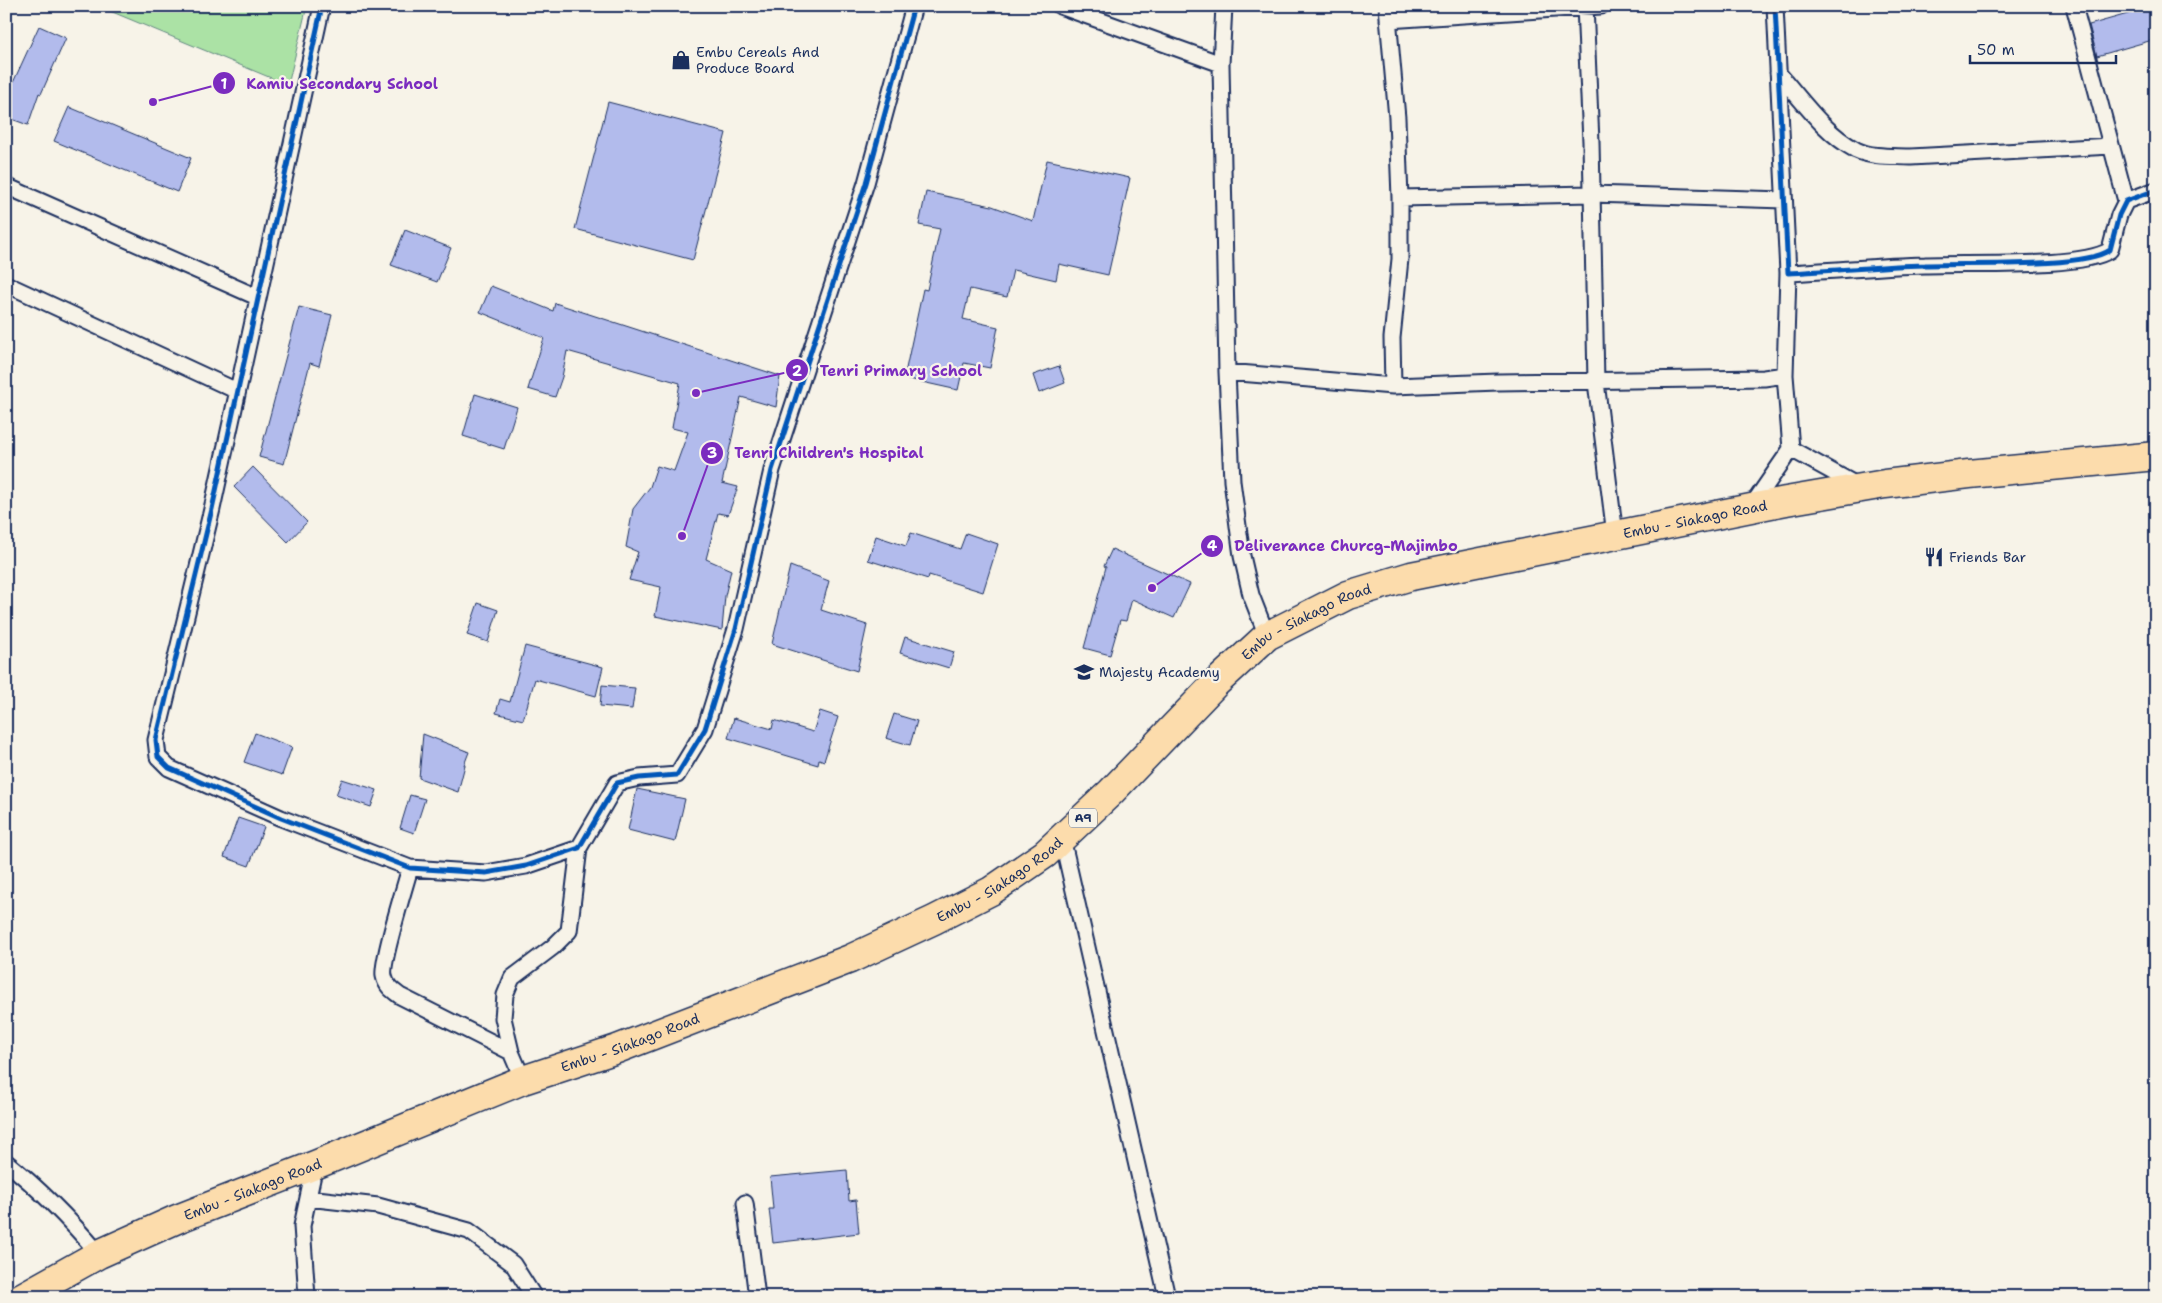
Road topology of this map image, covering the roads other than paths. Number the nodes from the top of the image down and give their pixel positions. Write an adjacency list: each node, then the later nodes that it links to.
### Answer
1 (322, 6): 21 (street)
2 (914, 6): 34 (street)
3 (1060, 6): 10 (street)
4 (1224, 6): 10 (street)
5 (1601, 6): 8 (street)
6 (1775, 6): 11 (street)
7 (2074, 6): 12 (street)
8 (1585, 7): 9 (street); 15 (street)
9 (1387, 13): 16 (street)
10 (1221, 64): 22 (street)
11 (1778, 73): 12 (street); 17 (street)
12 (2111, 146): 18 (street)
13 (6, 186): 21 (street)
14 (2156, 190): 18 (street)
15 (1592, 194): 16 (street); 17 (street); 24 (street)
16 (1400, 198): 25 (street)
17 (1784, 200): 19 (street)
18 (2126, 201): 19 (street)
19 (1788, 274): 23 (street)
20 (6, 284): 26 (street)
21 (257, 297): 26 (street)
22 (1227, 372): 25 (street); 32 (street)
23 (1785, 375): 24 (street); 27 (street)
24 (1596, 382): 25 (street); 31 (street)
25 (1393, 386)
26 (237, 391): 35 (street)
27 (1791, 449): 29 (street); 30 (street)
28 (2156, 456): 29 (highway, Embu - Siakago Road / A9)
29 (1862, 488): 30 (highway, Embu - Siakago Road / A9)
30 (1750, 508): 31 (highway, Embu - Siakago Road / A9)
31 (1614, 535): 32 (highway, Embu - Siakago Road / A9)
32 (1268, 636): 33 (highway, Embu - Siakago Road / A9)
33 (1062, 838): 37 (highway, Embu - Siakago Road / A9); 47 (street)
34 (579, 848): 35 (street); 36 (street)
35 (410, 868): 36 (street)
36 (511, 1052): 37 (street)
37 (523, 1080): 39 (highway, Embu - Siakago Road / A9)
38 (6, 1162): 42 (street)
39 (315, 1166): 40 (street); 42 (highway, Embu - Siakago Road / A9)
40 (308, 1198): 44 (street); 45 (street)
41 (745, 1203): 46 (street)
42 (99, 1254): 43 (highway, Embu - Siakago Road / A9)
43 (22, 1297)
44 (307, 1297)
45 (534, 1297)
46 (757, 1297)
47 (1167, 1297)

